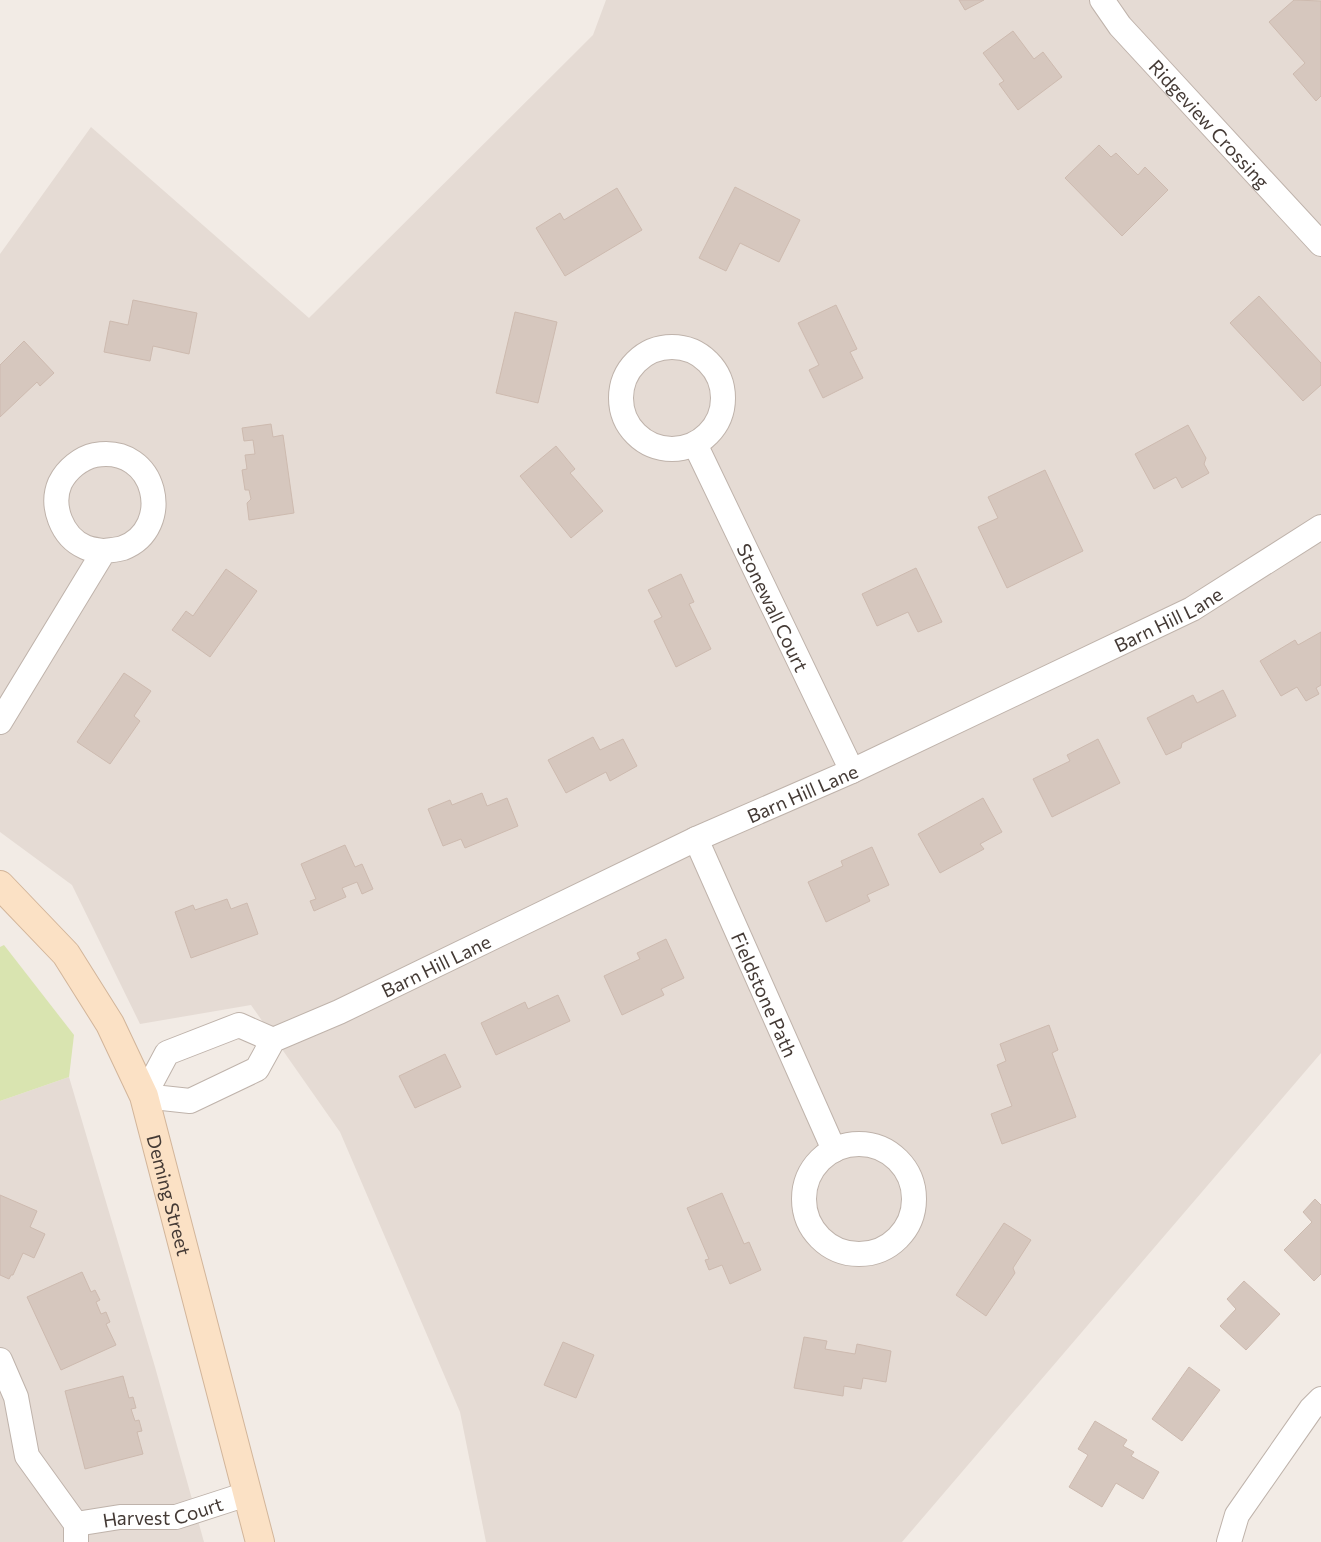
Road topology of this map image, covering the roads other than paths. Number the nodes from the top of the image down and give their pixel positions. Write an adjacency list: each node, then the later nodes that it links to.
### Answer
1 (1102, 0): 2 (street, Ridgeview Crossing)
2 (1321, 244)
3 (695, 444): 3 (street); 7 (street, Stonewall Court)
4 (1321, 527): 7 (street, Barn Hill Lane)
5 (104, 552): 5 (street); 6 (street)
6 (0, 722)
7 (852, 771): 8 (street, Barn Hill Lane)
8 (696, 839): 10 (street, Barn Hill Lane); 12 (street, Fieldstone Path)
9 (0, 885): 11 (street, Deming Street)
10 (273, 1040): 11 (street); 11 (street)
11 (144, 1096): 15 (street, Deming Street)
12 (834, 1150): 12 (street)
13 (0, 1360): 16 (street, Harvest Court)
14 (1321, 1399): 18 (street)
15 (248, 1494): 16 (street, Harvest Court); 17 (street, Deming Street)
16 (76, 1533)
17 (260, 1542)
18 (1229, 1542)

